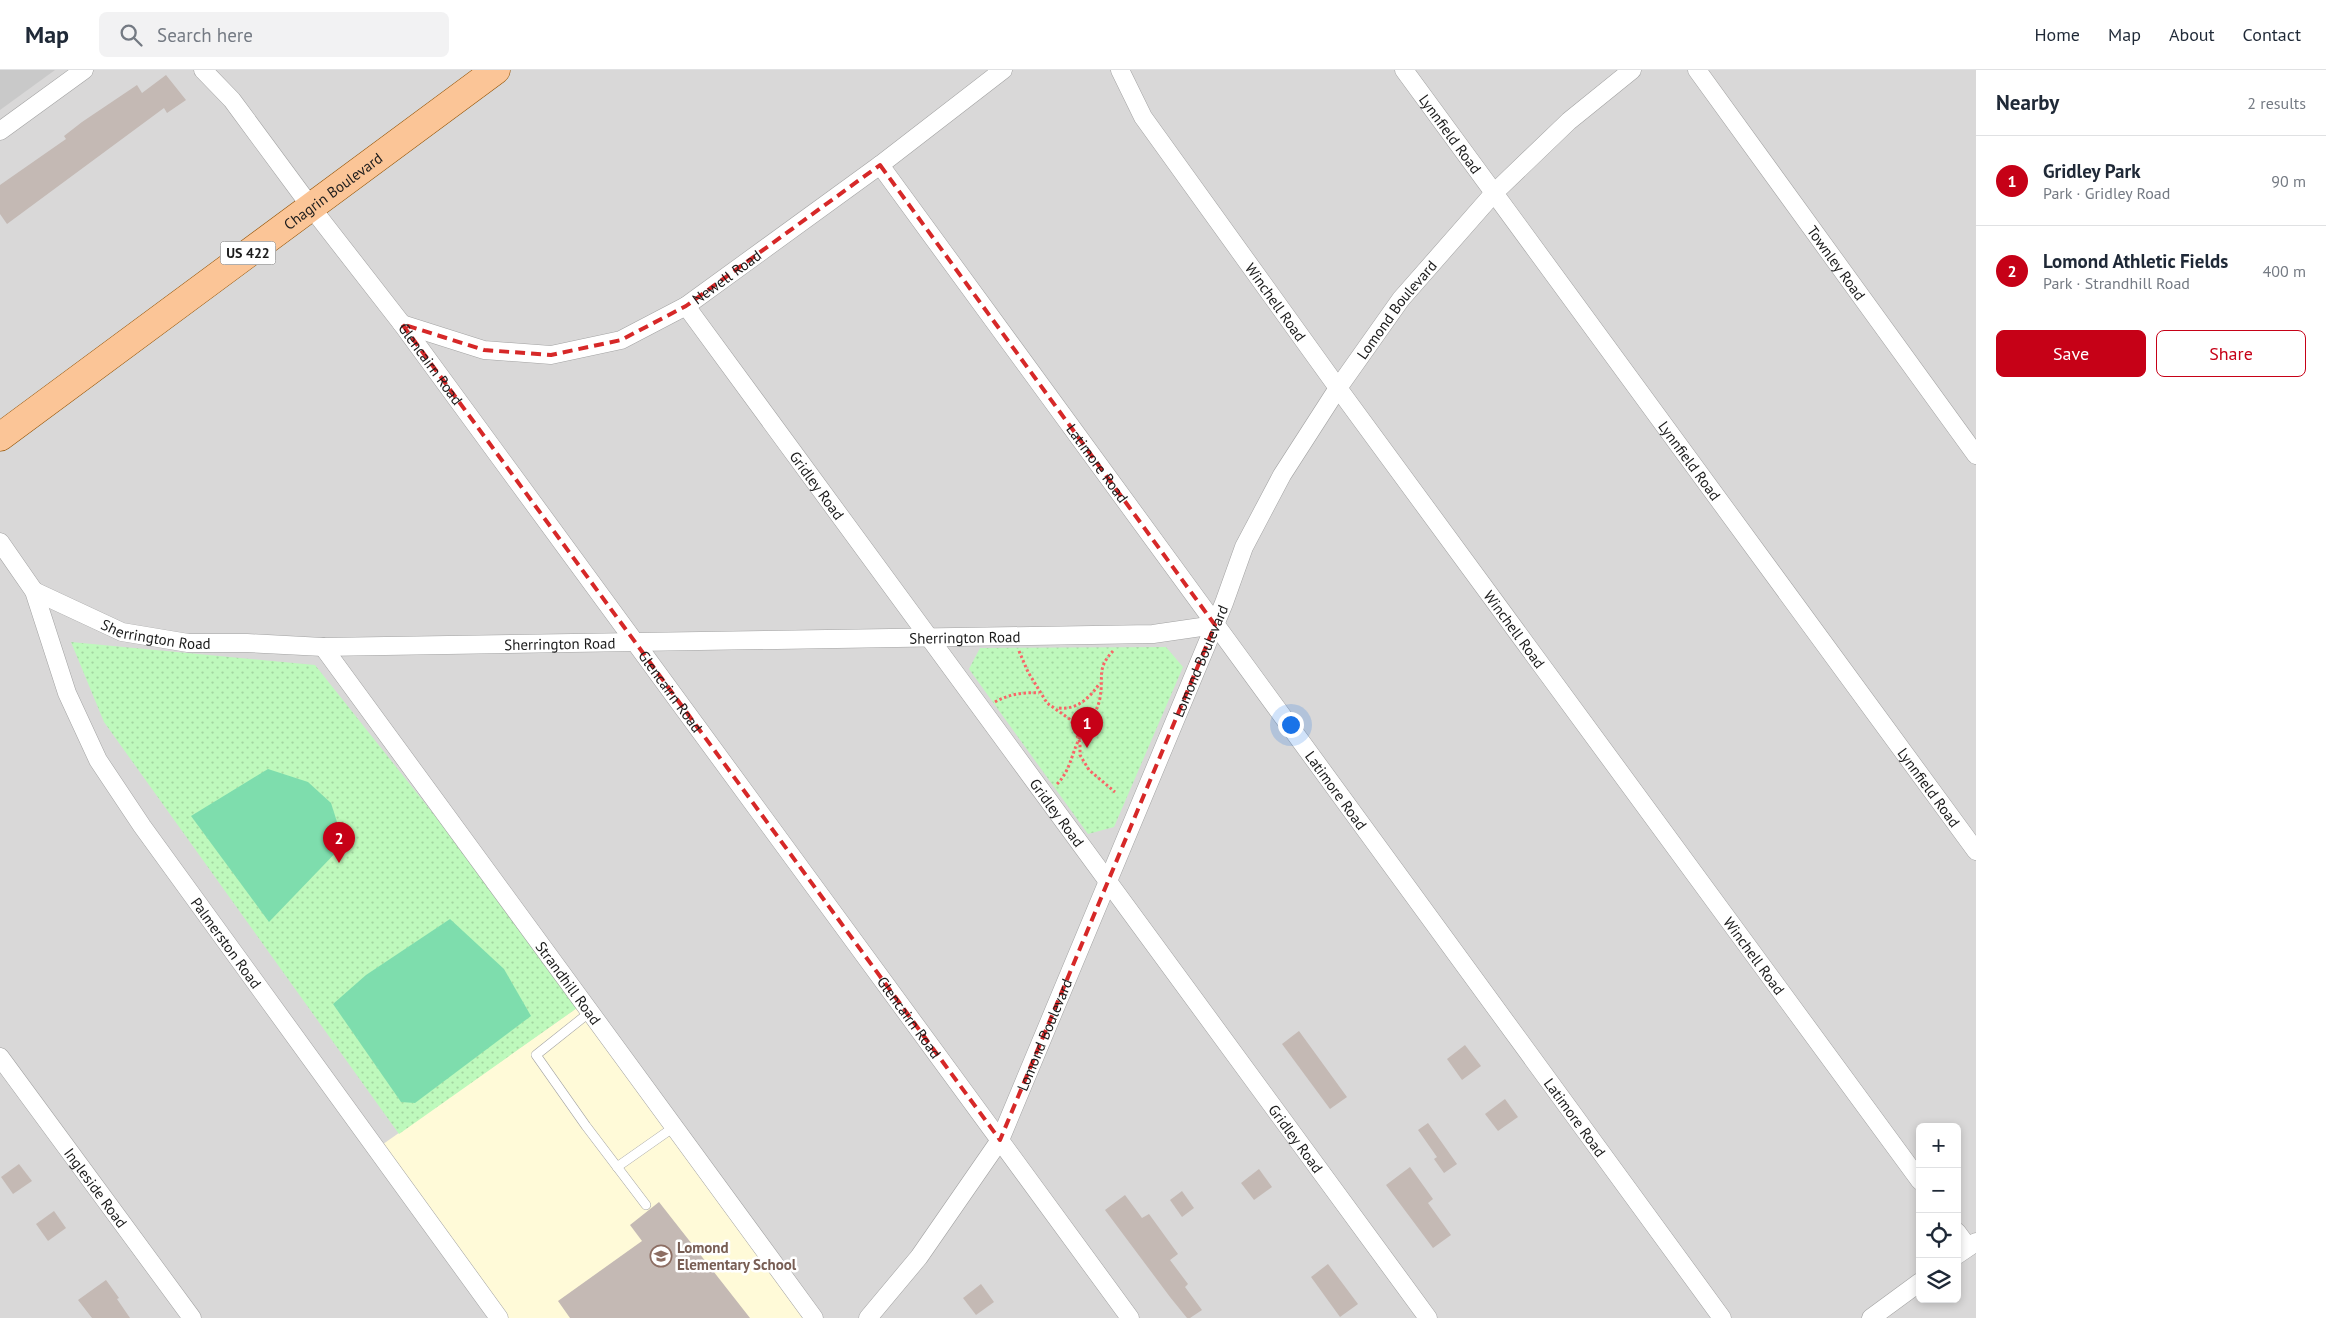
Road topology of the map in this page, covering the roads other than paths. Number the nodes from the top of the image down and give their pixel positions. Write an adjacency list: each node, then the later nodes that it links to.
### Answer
1 (84, 70): 9 (street)
2 (203, 70): 12 (street, Glencairn Road)
3 (496, 70): 12 (main road, Chagrin Boulevard / US 422)
4 (1003, 70): 10 (street, Newell Road)
5 (1120, 70): 15 (street, Winchell Road)
6 (1404, 70): 11 (street, Lynnfield Road)
7 (1632, 70): 11 (street, Lomond Boulevard)
8 (1696, 70): 17 (street, Townley Road)
9 (0, 131)
10 (880, 165): 13 (street, Newell Road); 20 (street, Latimore Road)
11 (1494, 193): 15 (street, Lomond Boulevard); 24 (street, Lynnfield Road)
12 (311, 207): 14 (street, Glencairn Road); 16 (main road, Chagrin Boulevard / US 422)
13 (686, 306): 14 (street, Newell Road); 21 (street, Gridley Road)
14 (402, 324): 22 (street, Glencairn Road)
15 (1338, 388): 20 (street, Lomond Boulevard); 31 (street, Winchell Road)
16 (0, 438)
17 (1976, 455)
18 (0, 542): 19 (street, Palmerston Road)
19 (34, 591): 23 (street, Sherrington Road); 35 (street, Palmerston Road)
20 (1215, 625): 21 (street, Sherrington Road); 25 (street, Lomond Boulevard); 40 (street, Latimore Road)
21 (929, 636): 22 (street, Sherrington Road); 25 (street, Gridley Road)
22 (636, 641): 23 (street, Sherrington Road); 29 (street, Glencairn Road)
23 (323, 647): 26 (street, Strandhill Road)
24 (1976, 852)
25 (1108, 882): 29 (street, Lomond Boulevard); 39 (street, Gridley Road)
26 (590, 1012): 28 (street, Strandhill Road); 30 (lane)
27 (0, 1057): 34 (street, Ingleside Road)
28 (674, 1126): 30 (lane); 36 (street, Strandhill Road)
29 (1000, 1140): 37 (street, Lomond Boulevard); 38 (street, Glencairn Road)
30 (617, 1167): 32 (lane)
31 (1916, 1176)
32 (646, 1205)
33 (1916, 1285): 41 (street)
34 (192, 1318)
35 (499, 1318)
36 (814, 1318)
37 (868, 1318)
38 (1130, 1318)
39 (1428, 1318)
40 (1722, 1318)
41 (1871, 1318)

